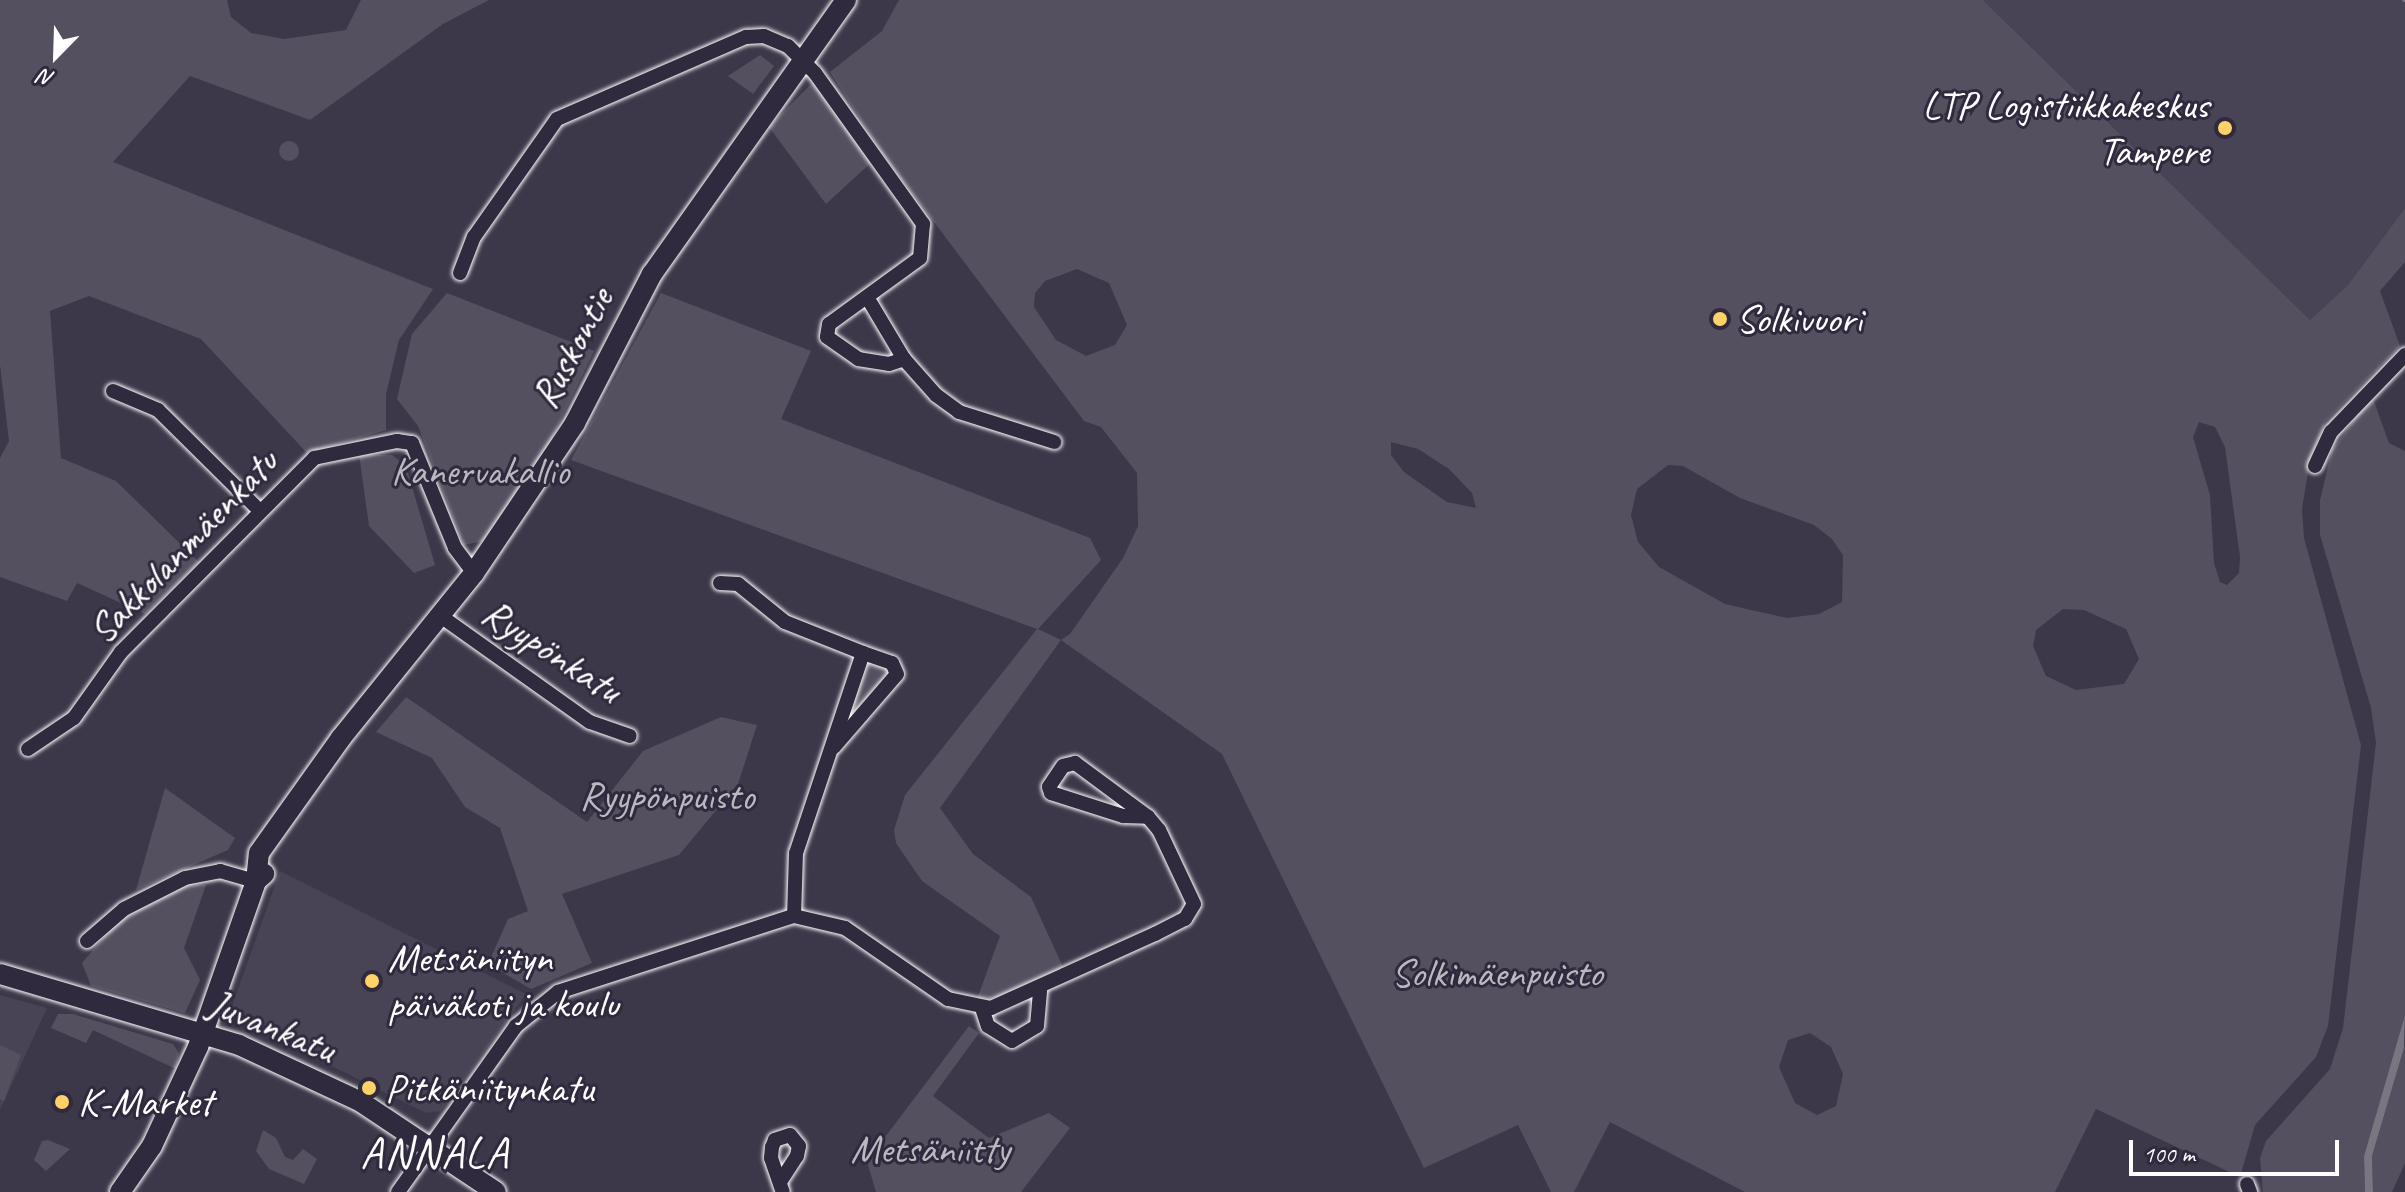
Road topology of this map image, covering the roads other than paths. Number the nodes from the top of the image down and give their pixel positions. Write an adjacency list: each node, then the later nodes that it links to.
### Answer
1 (846, 0): 2 (main road, Ruskontie)
2 (803, 61): 3 (street); 4 (street); 11 (main road, Ruskontie)
3 (460, 273)
4 (867, 297): 6 (street); 6 (street)
5 (2405, 355): 9 (street)
6 (904, 359): 8 (street)
7 (113, 391): 10 (street)
8 (1054, 442)
9 (2315, 466)
10 (259, 510): 11 (street, Sakkolanmäenkatu); 17 (street, Sakkolanmäenkatu)
11 (474, 573): 13 (main road, Ruskontie)
12 (720, 583): 14 (street)
13 (442, 617): 15 (street, Ryypönkatu); 19 (main road, Ruskontie)
14 (863, 653): 16 (street); 16 (street)
15 (630, 736)
16 (833, 747): 20 (street)
17 (28, 749)
18 (1148, 817): 18 (street); 23 (street)
19 (256, 881): 21 (street); 25 (main road, Ruskontie)
20 (794, 916): 24 (street); 26 (street)
21 (87, 941)
22 (0, 974): 25 (main road, Juvankatu)
23 (1040, 990): 24 (street); 24 (street)
24 (982, 1008)
25 (202, 1034): 26 (main road, Juvankatu); 27 (main road, Ruskontie)
26 (431, 1145): 28 (street); 29 (main road, Juvankatu)
27 (120, 1192)
28 (398, 1192)
29 (496, 1192)

